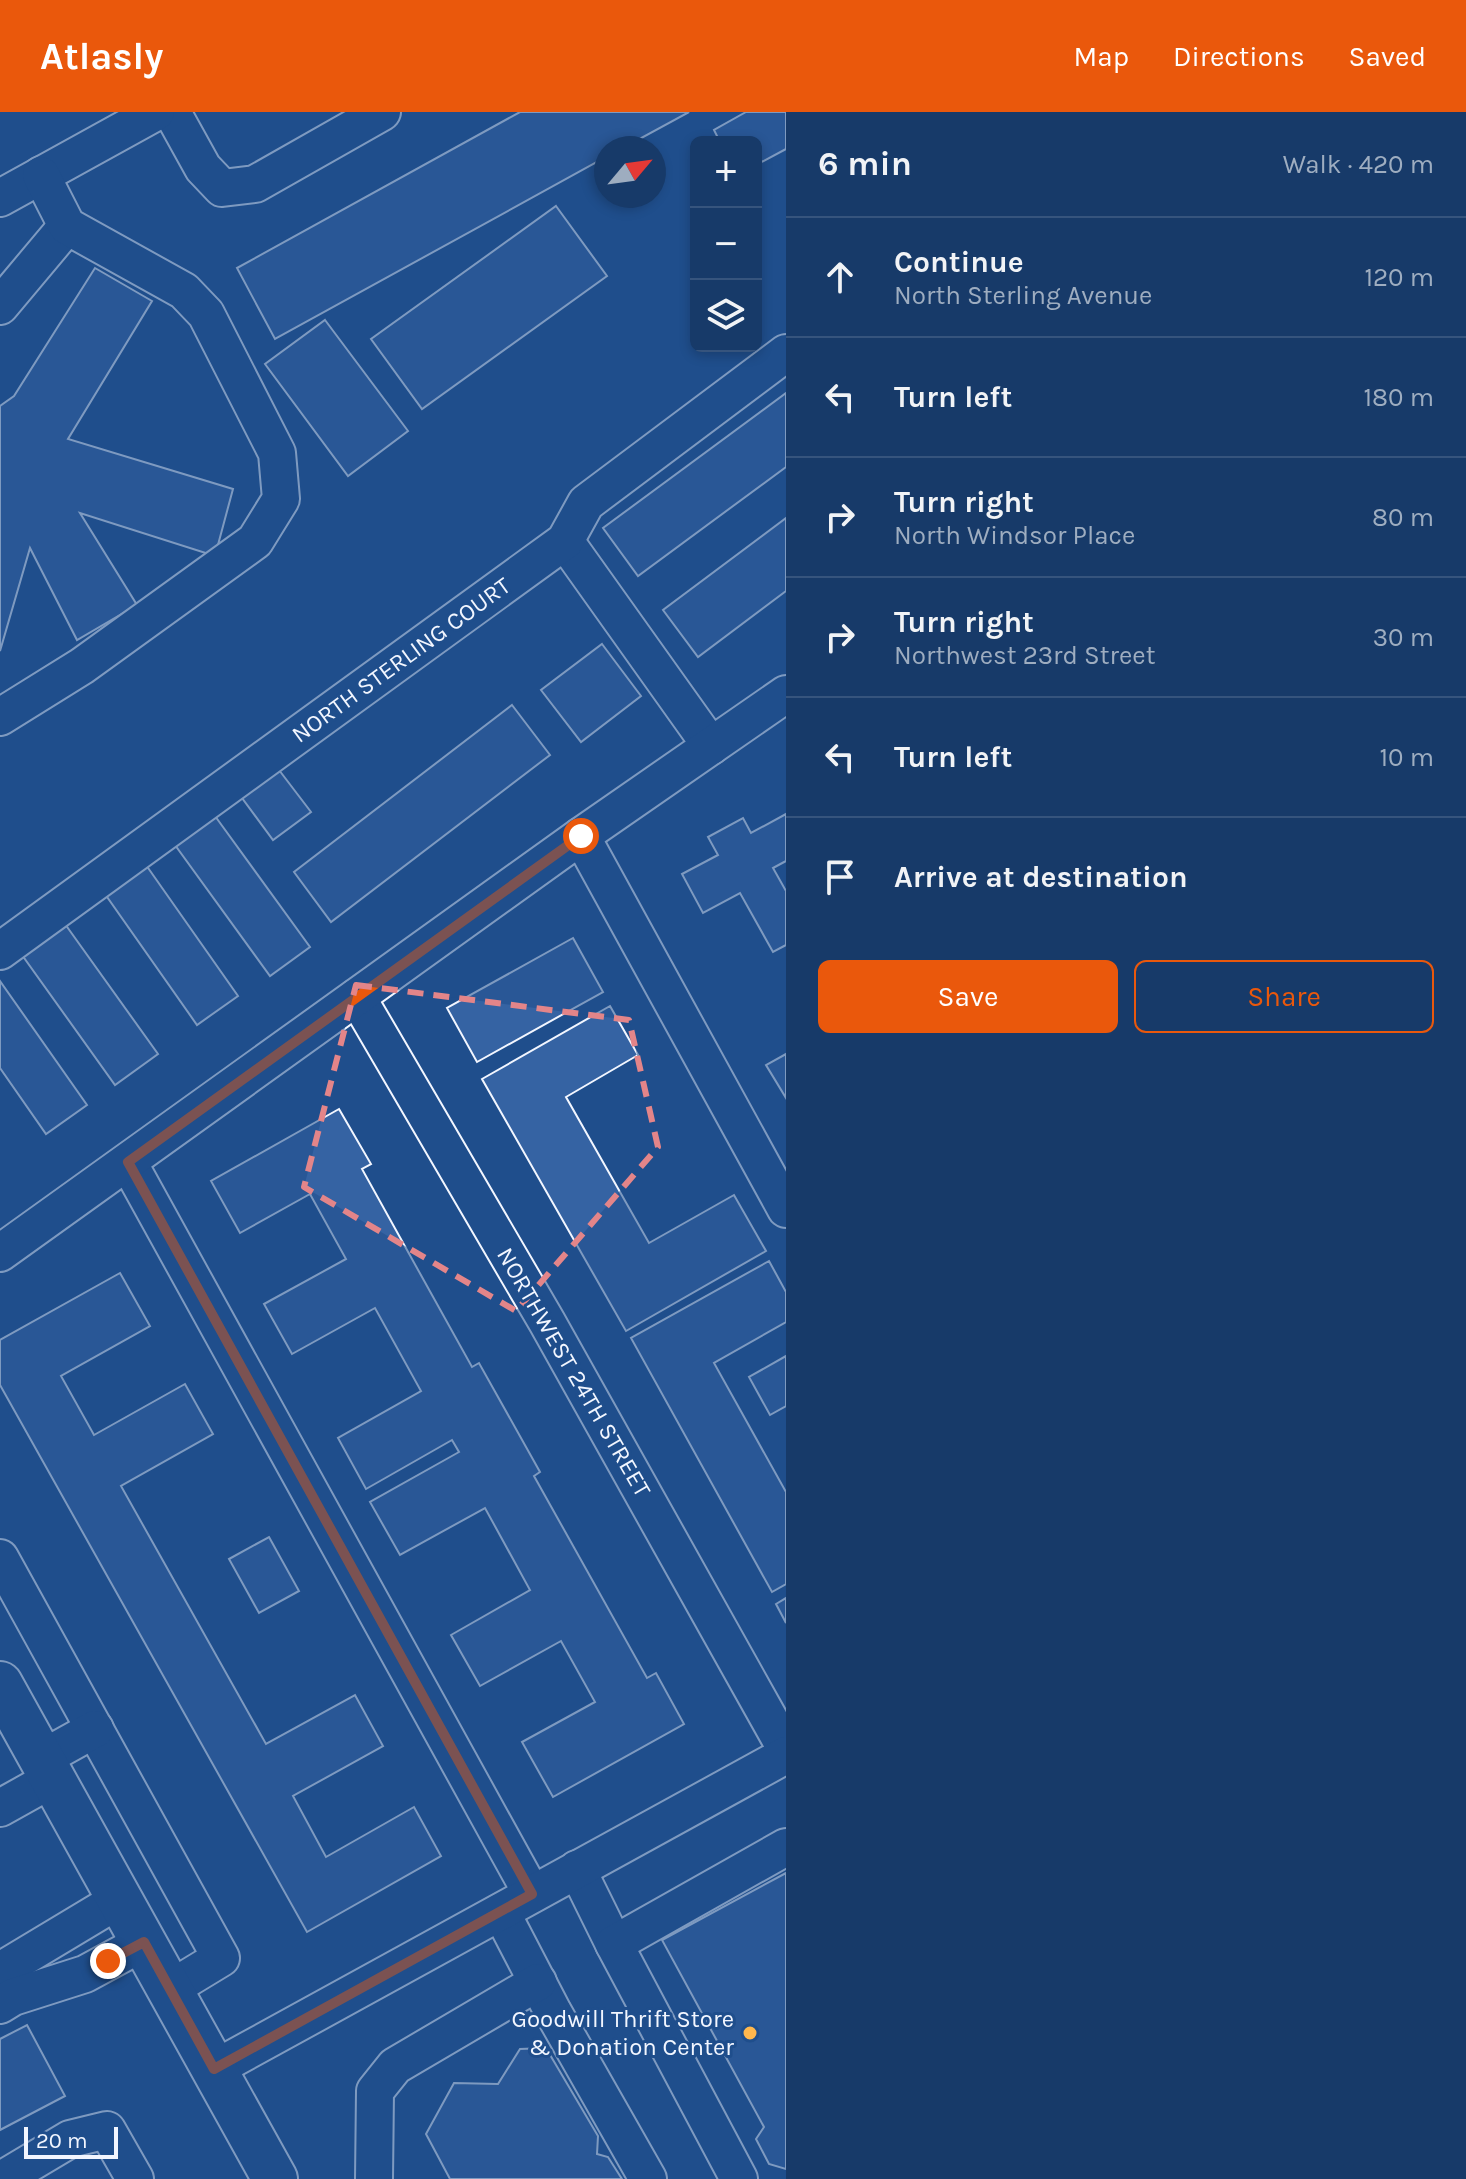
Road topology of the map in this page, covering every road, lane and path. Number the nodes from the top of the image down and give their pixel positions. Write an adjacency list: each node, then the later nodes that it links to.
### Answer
1 (156, 112): 4 (street)
2 (172, 112): 3 (street)
3 (382, 112)
4 (41, 175): 5 (street); 6 (street)
5 (0, 198)
6 (67, 226): 7 (street); 11 (street)
7 (0, 306)
8 (786, 353): 9 (street, NORTH STERLING COURT)
9 (565, 541): 12 (street); 14 (street, NORTH STERLING COURT)
10 (786, 694): 12 (street)
11 (0, 717)
12 (711, 746): 13 (street)
13 (581, 836): 15 (street); 17 (street)
14 (0, 951)
15 (357, 997): 16 (street); 22 (street, NORTHWEST 24TH STREET)
16 (128, 1162): 18 (street); 27 (street)
17 (786, 1209)
18 (0, 1253)
19 (0, 1558): 21 (street)
20 (0, 1684): 23 (main road)
21 (95, 1729): 23 (street); 34 (street)
22 (786, 1752): 26 (street)
23 (47, 1769): 24 (street); 28 (main road)
24 (0, 1808)
25 (786, 1847): 31 (street)
26 (577, 1869): 27 (street); 31 (street)
27 (532, 1894): 29 (street)
28 (120, 1899): 30 (main road); 32 (street)
29 (501, 1912): 33 (street); 36 (street)
30 (144, 1942): 32 (street); 34 (main road)
31 (614, 1944): 42 (street)
32 (19, 1974): 35 (street)
33 (538, 1982): 40 (street); 41 (street)
34 (170, 1989): 36 (main road)
35 (0, 2005)
36 (214, 2069): 39 (main road)
37 (3, 2179): 38 (street)
38 (135, 2179)
39 (275, 2179)
40 (374, 2179)
41 (648, 2179)
42 (739, 2179)

